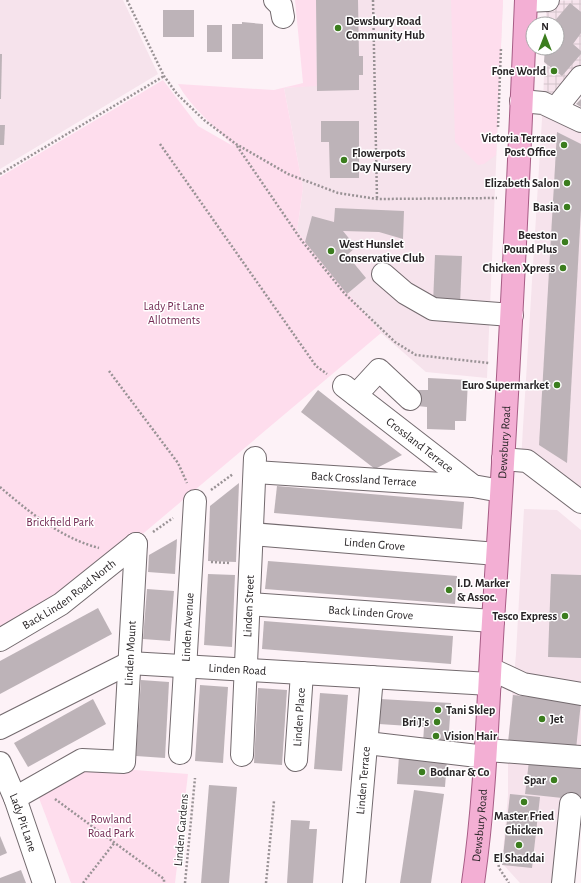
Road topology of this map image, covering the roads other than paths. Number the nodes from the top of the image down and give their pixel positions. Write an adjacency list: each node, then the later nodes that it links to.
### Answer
1 (526, 0): 2 (street); 4 (main road, Dewsbury Road)
2 (548, 0)
3 (581, 76): 5 (street)
4 (521, 101): 5 (street); 8 (main road, Dewsbury Road)
5 (556, 108): 6 (street)
6 (581, 121)
7 (383, 274): 8 (street)
8 (512, 315): 10 (main road, Dewsbury Road)
9 (410, 399): 12 (street, Crossland Terrace)
10 (503, 459): 13 (main road, Dewsbury Road); 15 (street)
11 (255, 465): 12 (street, Back Crossland Terrace); 16 (street, Linden Street)
12 (473, 486): 13 (street, Crossland Terrace)
13 (501, 491): 18 (main road, Dewsbury Road)
14 (196, 501): 23 (street, Linden Avenue)
15 (581, 502)
16 (252, 534): 18 (street, Linden Grove); 19 (street, Linden Street)
17 (129, 549): 21 (street, Back Linden Road North); 22 (street, Linden Mount)
18 (497, 554): 20 (main road, Dewsbury Road)
19 (249, 604): 20 (street, Back Linden Grove); 24 (street, Linden Street)
20 (493, 621): 27 (main road, Dewsbury Road)
21 (0, 640)
22 (129, 663): 23 (street, Linden Road); 29 (street, Linden Road); 36 (street, Linden Mount)
23 (185, 666): 24 (street, Linden Road); 31 (street, Linden Avenue)
24 (246, 670): 25 (street, Linden Road); 33 (street, Linden Street)
25 (302, 673): 26 (street, Linden Road); 35 (street, Linden Place)
26 (372, 677): 27 (street, Linden Road); 30 (street, Linden Terrace)
27 (490, 677): 28 (street); 32 (main road, Dewsbury Road)
28 (581, 694)
29 (0, 728)
30 (367, 743): 32 (street); 39 (street, Linden Terrace)
31 (180, 753)
32 (487, 753): 34 (street); 40 (main road, Dewsbury Road)
33 (242, 755)
34 (581, 757)
35 (296, 760)
36 (5, 780): 38 (street, Lady Pit Lane)
37 (571, 804): 41 (street)
38 (44, 883)
39 (354, 883)
40 (473, 883)
41 (563, 883)

